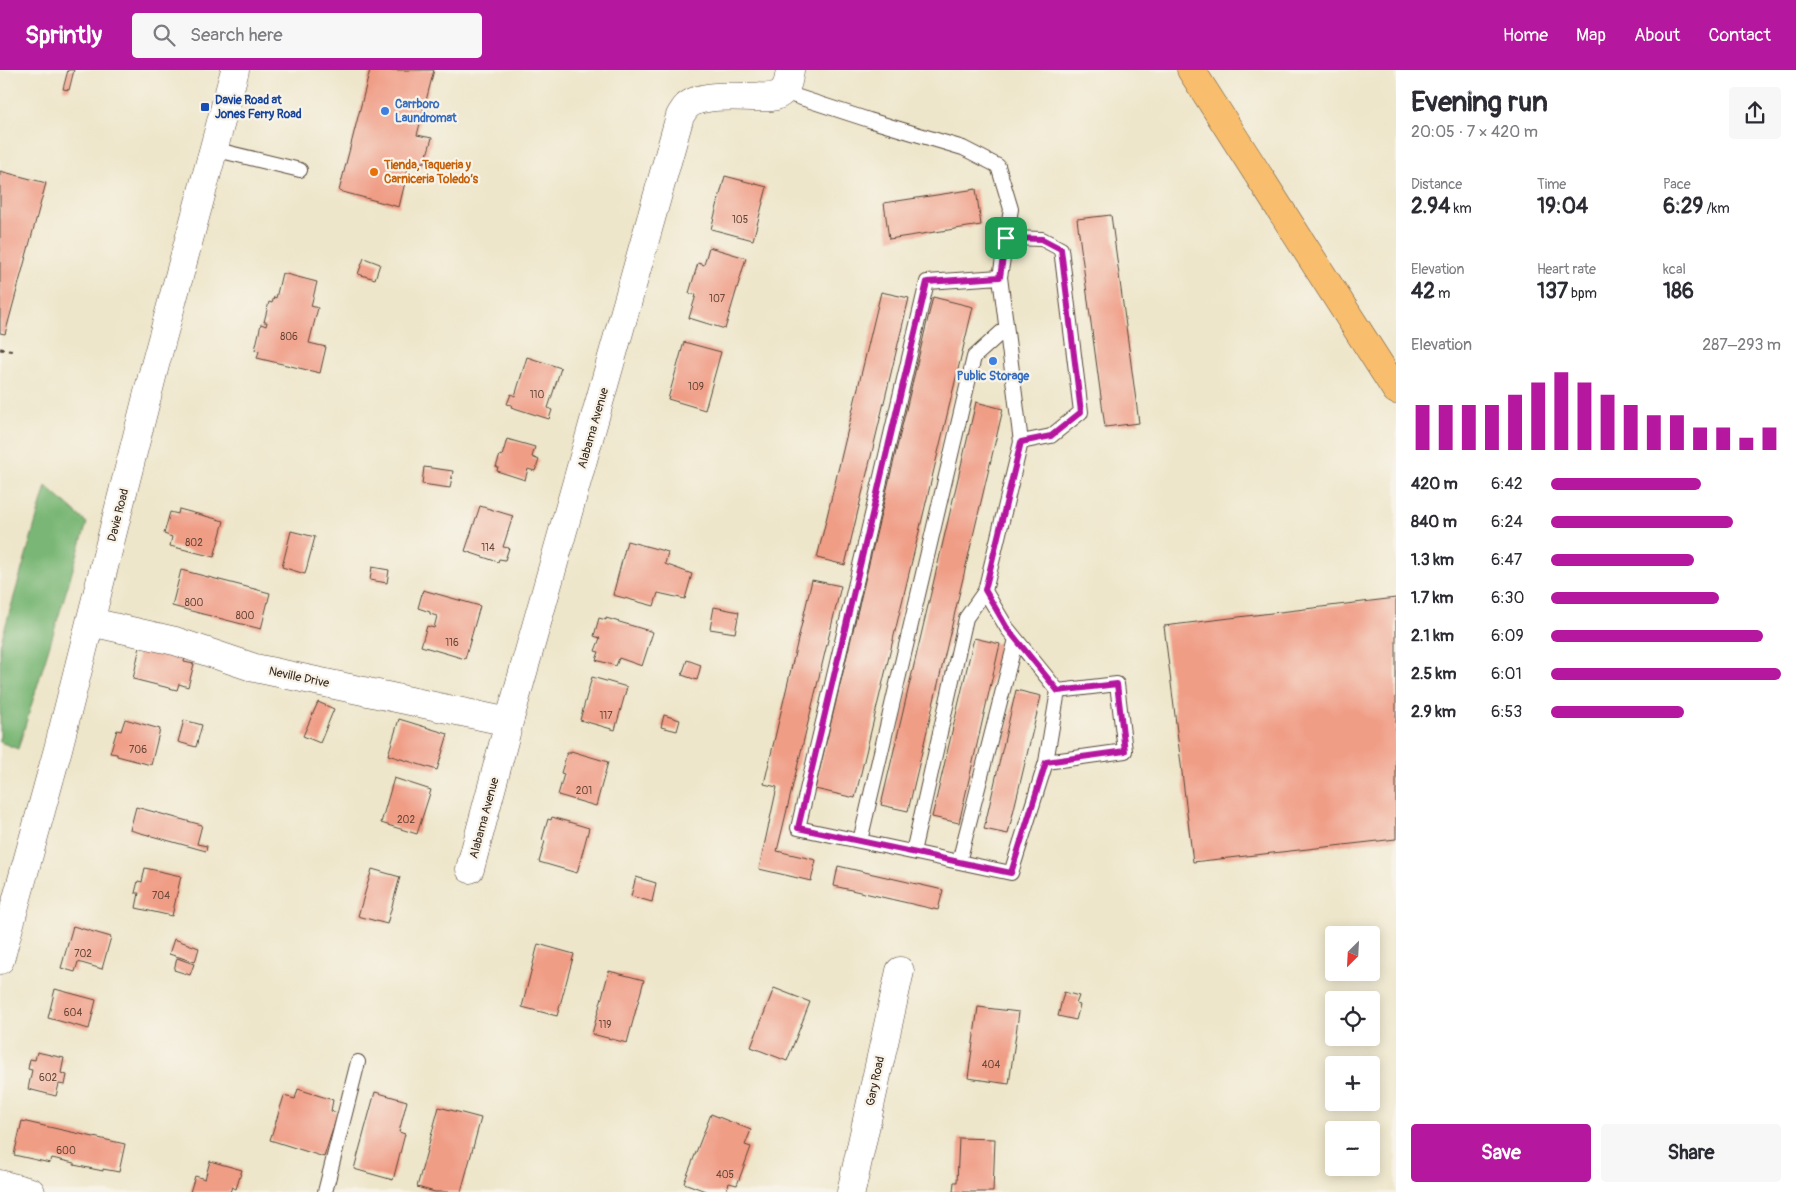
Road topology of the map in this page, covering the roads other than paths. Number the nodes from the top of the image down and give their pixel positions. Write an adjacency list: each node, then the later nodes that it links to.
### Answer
1 (235, 70): 4 (street, Davie Road)
2 (1191, 70): 9 (highway)
3 (786, 81): 6 (lane); 15 (street, Alabama Avenue)
4 (213, 149): 5 (lane); 12 (street, Davie Road)
5 (300, 170)
6 (1006, 238): 7 (lane); 10 (lane)
7 (1000, 277): 8 (lane); 17 (lane)
8 (1006, 328): 10 (lane); 17 (lane)
9 (1396, 390)
10 (1021, 442): 11 (lane)
11 (985, 590): 13 (lane); 18 (lane)
12 (91, 622): 15 (street, Neville Drive); 21 (street, Davie Road)
13 (1016, 639): 14 (lane); 19 (lane)
14 (1058, 691): 16 (lane); 16 (lane)
15 (509, 722): 20 (street, Alabama Avenue)
16 (1046, 762): 19 (lane)
17 (860, 841): 18 (lane)
18 (913, 852): 19 (lane)
19 (959, 862)
20 (470, 869)
21 (0, 960)
22 (900, 971): 27 (street, Gary Road)
23 (358, 1062): 26 (lane)
24 (0, 1184): 25 (street)
25 (31, 1192)
26 (325, 1192)
27 (851, 1192)

